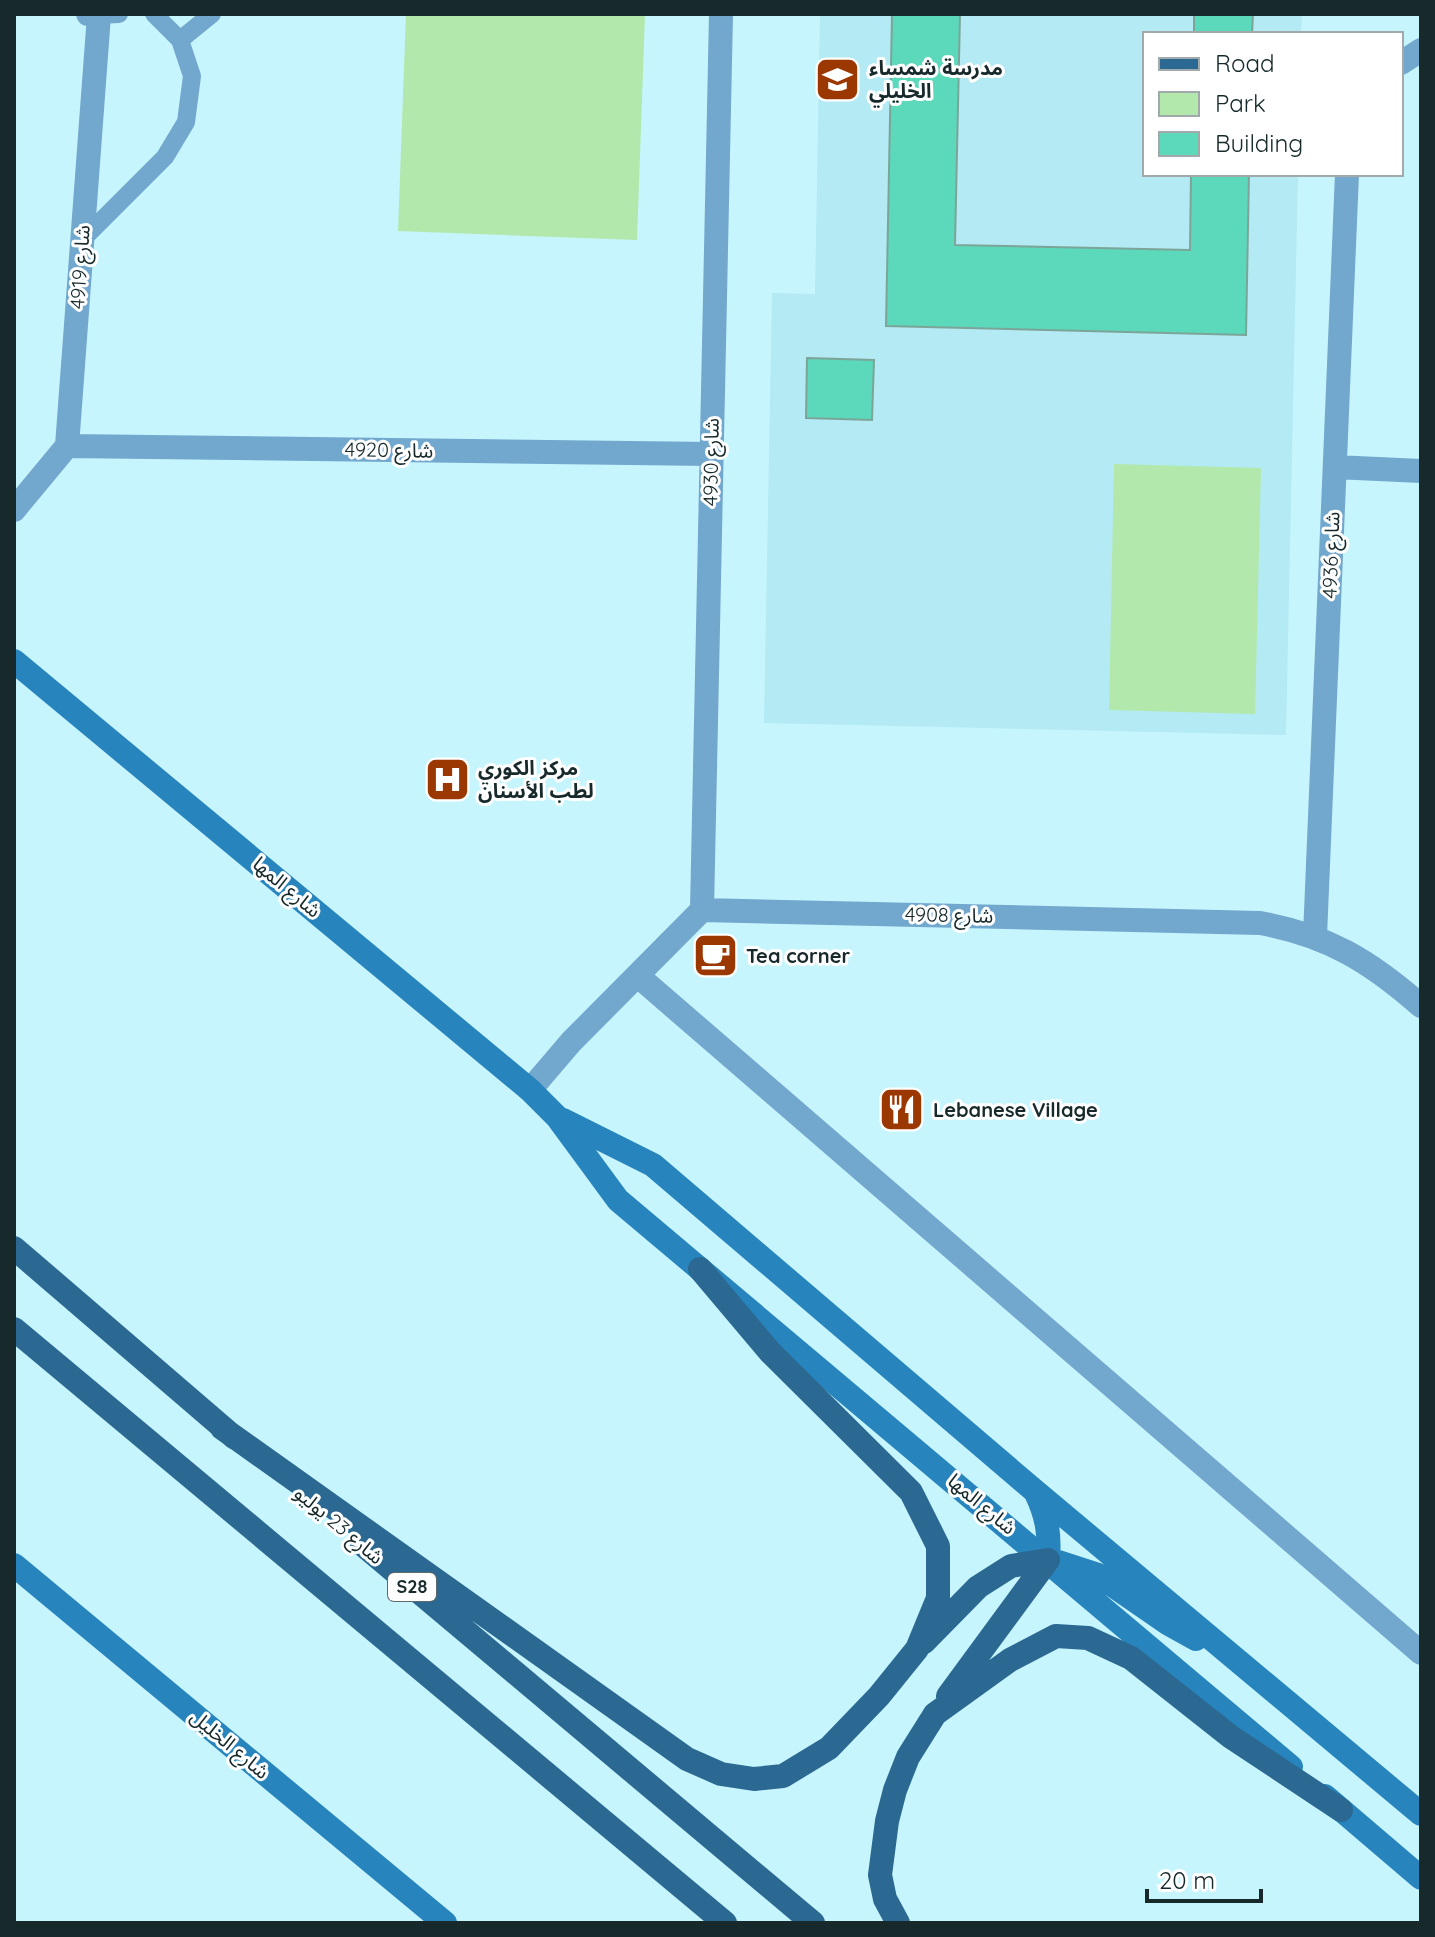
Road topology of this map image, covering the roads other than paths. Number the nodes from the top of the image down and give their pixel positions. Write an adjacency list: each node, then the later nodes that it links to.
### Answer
1 (88, 14): 6 (street)
2 (119, 14): 6 (lane)
3 (154, 14): 7 (lane)
4 (212, 14): 7 (lane)
5 (721, 14): 13 (street, 4930 شارع)
6 (99, 15): 11 (street, 4919 شارع)
7 (180, 40): 11 (lane)
8 (1421, 50): 9 (street)
9 (1403, 62)
10 (1347, 176): 14 (street, 4936 شارع)
11 (82, 240): 12 (street, 4919 شارع)
12 (67, 446): 13 (street, 4920 شارع); 16 (street)
13 (711, 454): 18 (street, 4930 شارع)
14 (1335, 467): 15 (street); 19 (street, 4936 شارع)
15 (1421, 471)
16 (14, 510)
17 (14, 661): 22 (street, شارع المها)
18 (702, 910): 19 (street, 4908 شارع); 20 (street)
19 (1315, 936): 21 (street, 4908 شارع)
20 (638, 976): 22 (street); 32 (street)
21 (1421, 1006)
22 (530, 1090): 23 (street, شارع المها)
23 (557, 1117): 25 (street, شارع المها); 28 (street, شارع المها)
24 (14, 1248): 27 (main road, شارع 23 يوليو / S28)
25 (700, 1269): 29 (street, شارع المها); 31 (main road)
26 (14, 1329): 39 (main road)
27 (222, 1428): 31 (main road); 40 (main road, شارع 23 يوليو / S28)
28 (1036, 1492): 29 (street); 33 (street, شارع المها)
29 (1048, 1560): 31 (main road); 33 (street); 34 (main road); 35 (street, شارع المها)
30 (14, 1565): 38 (street, شارع الخليل)
31 (917, 1649)
32 (1421, 1653)
33 (1231, 1654): 36 (street, شارع المها)
34 (935, 1714): 35 (main road); 41 (main road)
35 (1341, 1810): 37 (street, شارع المها)
36 (1421, 1814)
37 (1421, 1878)
38 (445, 1923)
39 (725, 1923)
40 (813, 1923)
41 (898, 1923)

